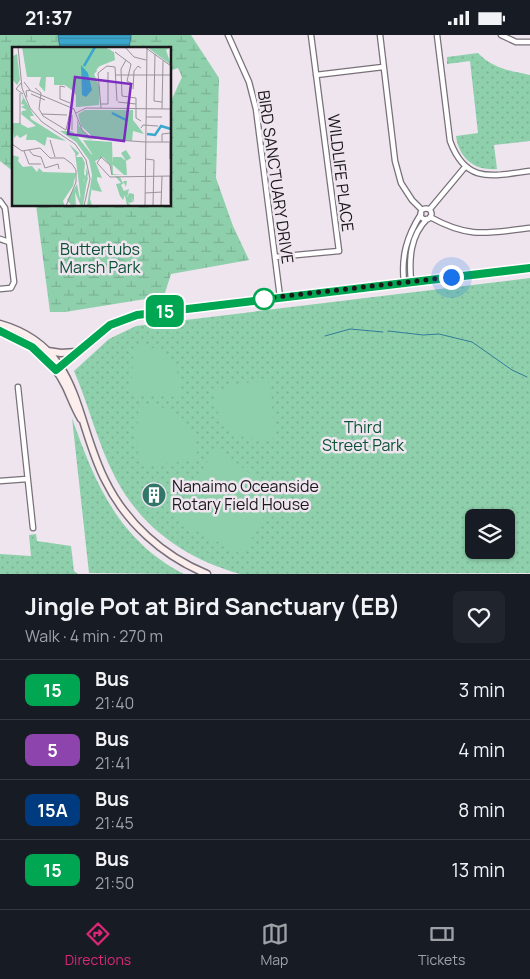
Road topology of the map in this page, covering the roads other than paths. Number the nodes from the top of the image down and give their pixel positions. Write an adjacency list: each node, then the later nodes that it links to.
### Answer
1 (228, 35): 18 (street, BIRD SANCTUARY DRIVE)
2 (311, 35): 8 (street, WILDLIFE PLACE)
3 (380, 35): 7 (street)
4 (438, 35): 9 (street)
5 (501, 35): 6 (street)
6 (530, 42)
7 (384, 67): 8 (street); 13 (street)
8 (316, 75): 18 (street, WILDLIFE PLACE)
9 (464, 167): 10 (street); 12 (street)
10 (530, 171)
11 (0, 201): 17 (street)
12 (430, 209): 13 (street); 14 (street)
13 (421, 212): 14 (street); 21 (street)
14 (428, 218): 15 (street); 20 (street)
15 (530, 228)
16 (0, 239): 17 (street)
17 (9, 241): 22 (street)
18 (275, 257): 23 (street, BIRD SANCTUARY DRIVE)
19 (530, 267): 20 (street)
20 (411, 281): 21 (street)
21 (404, 282): 23 (street)
22 (0, 289)
23 (280, 297): 27 (street)
24 (0, 324): 26 (main road)
25 (0, 331): 28 (main road)
26 (47, 350): 27 (main road); 28 (main road)
27 (77, 352): 28 (street)
28 (59, 368): 33 (main road)
29 (18, 387): 30 (street)
30 (27, 479): 31 (street); 32 (street)
31 (0, 481)
32 (32, 528)
33 (207, 574)

